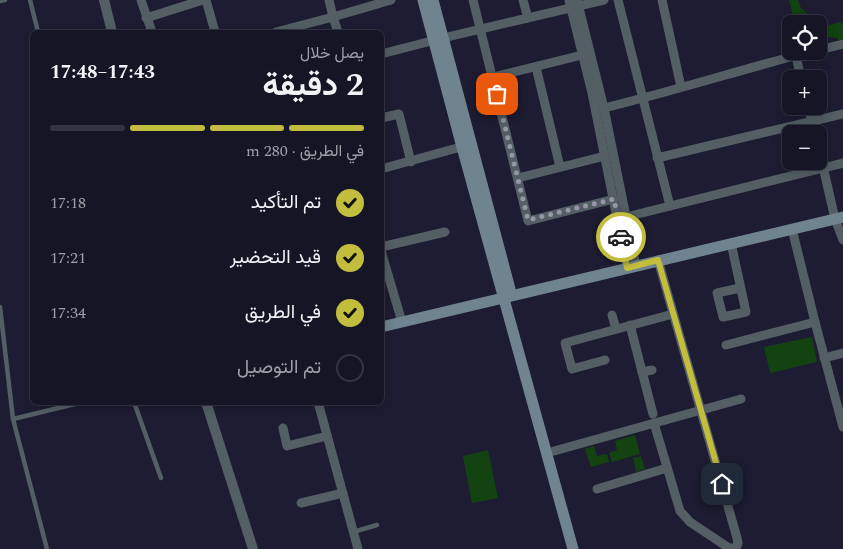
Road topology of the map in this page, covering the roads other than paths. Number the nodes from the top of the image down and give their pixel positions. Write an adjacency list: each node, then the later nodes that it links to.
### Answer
1 (5, 0): 15 (lane)
2 (30, 0): 20 (lane)
3 (104, 0): 21 (street)
4 (141, 0): 18 (street)
5 (205, 0): 18 (street); 23 (street)
6 (329, 0): 17 (street)
7 (390, 0): 17 (street)
8 (423, 0): 27 (main road)
9 (433, 0): 27 (main road)
10 (474, 0): 26 (street)
11 (523, 0): 19 (street)
12 (604, 0): 16 (street)
13 (618, 0): 36 (street)
14 (662, 0): 35 (street)
15 (0, 1)
16 (574, 3): 19 (street); 31 (street); 37 (street)
17 (333, 17): 24 (street); 25 (street)
18 (146, 18): 22 (street)
19 (528, 18): 26 (street)
20 (38, 30)
21 (112, 30)
22 (151, 30)
23 (214, 30)
24 (284, 30)
25 (337, 30)
26 (481, 30): 27 (street); 34 (street)
27 (438, 39): 30 (street); 43 (main road)
28 (843, 44): 29 (street)
29 (827, 48)
30 (384, 53)
31 (582, 55): 33 (street); 44 (street)
32 (782, 60): 35 (street)
33 (536, 67): 34 (street); 50 (street)
34 (493, 77): 53 (street)
35 (681, 87): 36 (street)
36 (642, 99): 37 (street); 45 (street)
37 (604, 108): 56 (street)
38 (843, 114): 41 (street)
39 (810, 115): 41 (street)
40 (384, 117): 46 (street)
41 (812, 122): 42 (street); 45 (street)
42 (813, 125)
43 (466, 146): 46 (street); 67 (main road)
44 (605, 156): 50 (street); 54 (street)
45 (657, 158): 55 (street)
46 (411, 162): 49 (street)
47 (843, 163): 48 (street)
48 (827, 167)
49 (384, 168)
50 (560, 168): 53 (street)
51 (815, 170): 55 (street)
52 (824, 170): 57 (street)
53 (518, 178): 54 (street)
54 (614, 199): 56 (street)
55 (670, 206): 56 (street)
56 (622, 218): 65 (street)
57 (839, 218): 58 (main road); 60 (street)
58 (792, 229): 61 (main road); 72 (street)
59 (445, 232): 62 (street)
60 (843, 240)
61 (731, 243): 63 (main road); 66 (street)
62 (384, 245)
63 (658, 260): 65 (main road); 69 (street)
64 (384, 261): 71 (street)
65 (632, 267): 67 (main road)
66 (740, 288)
67 (508, 296): 71 (main road); 93 (main road); 104 (main road)
68 (0, 307): 89 (lane)
69 (673, 314): 73 (street); 87 (street)
70 (612, 315): 75 (street)
71 (402, 322): 74 (main road)
72 (815, 322): 76 (street); 78 (street)
73 (630, 325): 75 (street); 81 (street)
74 (384, 326)
75 (616, 329): 79 (street)
76 (726, 345)
77 (843, 353): 78 (street)
78 (824, 358): 90 (street)
79 (606, 360)
80 (652, 370): 81 (street)
81 (642, 372): 88 (street)
82 (741, 399): 87 (street)
83 (71, 405): 89 (lane)
84 (135, 405): 95 (lane)
85 (207, 405): 102 (street)
86 (319, 405): 92 (street)
87 (701, 410): 88 (street); 94 (street)
88 (654, 418): 93 (street); 94 (street)
89 (13, 419): 101 (lane)
90 (843, 427)
91 (283, 428): 92 (street)
92 (327, 436): 97 (street)
93 (554, 451): 105 (main road)
94 (667, 468): 96 (street)
95 (161, 478)
96 (597, 489)
97 (342, 493): 98 (street); 100 (street)
98 (301, 503)
99 (377, 526): 100 (lane)
100 (353, 532): 103 (street)
101 (47, 549)
102 (253, 549)
103 (358, 549)
104 (573, 549)
105 (581, 549)

